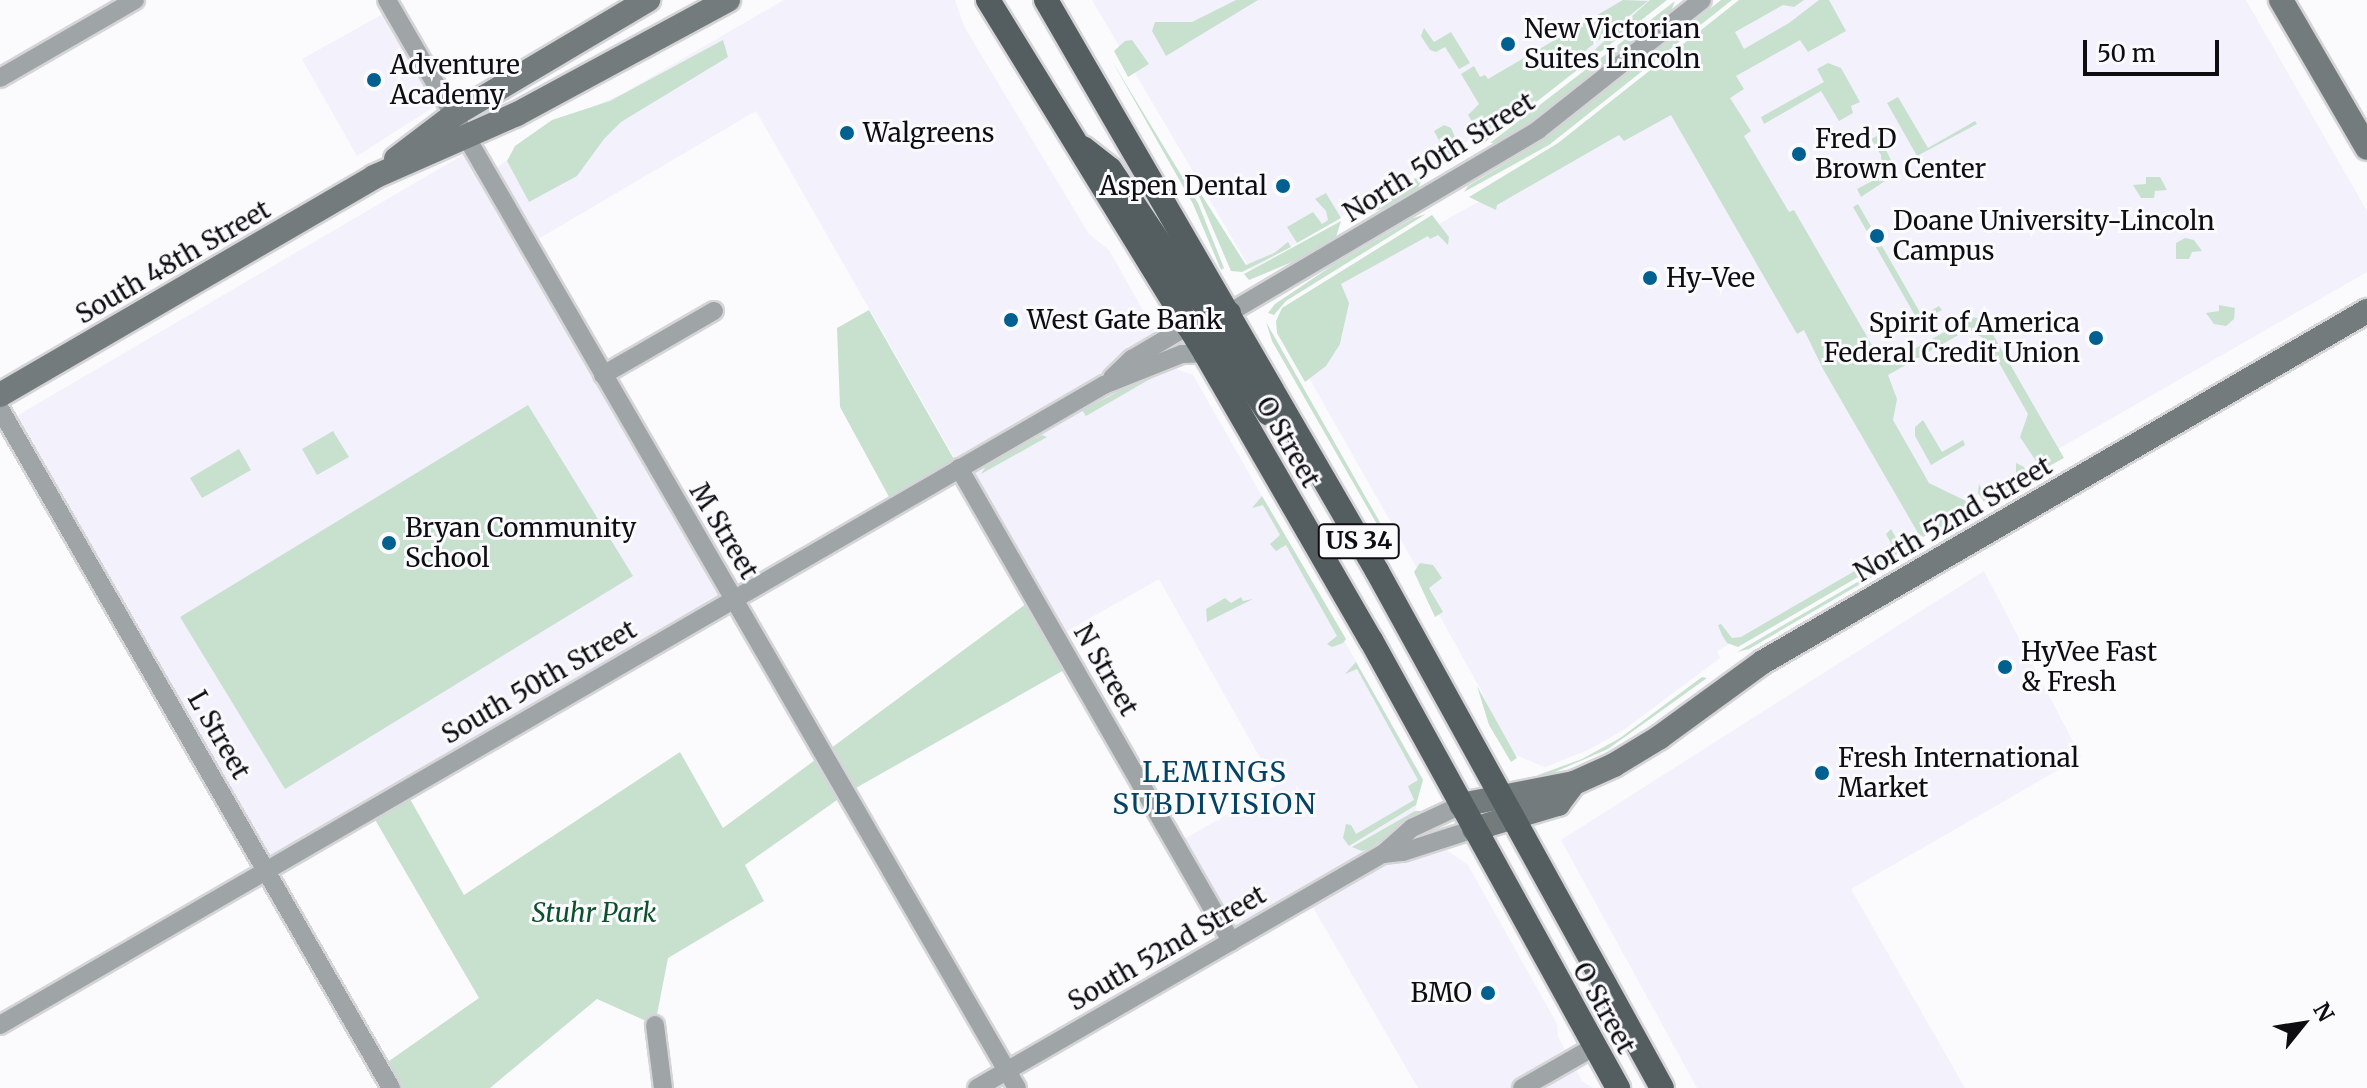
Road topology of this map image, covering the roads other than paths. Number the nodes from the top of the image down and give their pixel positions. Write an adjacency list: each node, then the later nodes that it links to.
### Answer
1 (135, 0): 9 (street)
2 (387, 0): 10 (street, M Street)
3 (648, 0): 10 (main road, South 48th Street)
4 (728, 0): 12 (main road, South 48th Street)
5 (988, 0): 11 (main road, O Street / US 34)
6 (1046, 0): 17 (main road, O Street / US 34)
7 (1702, 0): 17 (street, North 50th Street)
8 (2281, 0): 13 (main road)
9 (0, 78)
10 (454, 115): 12 (street, M Street); 14 (main road, South 48th Street)
11 (1069, 136): 17 (main road); 18 (main road, O Street / US 34)
12 (467, 138): 14 (main road, South 48th Street); 20 (street, M Street)
13 (2367, 148)
14 (374, 177): 22 (main road, South 48th Street)
15 (714, 311): 20 (street)
16 (2367, 311): 28 (main road, North 52nd Street)
17 (1229, 313): 25 (main road, O Street / US 34)
18 (1188, 326): 19 (main road, O Street / US 34); 21 (street, South 50th Street); 25 (main road)
19 (1205, 353): 21 (street, South 50th Street); 27 (main road, O Street / US 34)
20 (603, 375): 26 (street, M Street)
21 (1104, 385): 24 (street, South 50th Street)
22 (0, 395)
23 (0, 409): 31 (street, L Street)
24 (959, 468): 26 (street, South 50th Street); 32 (street, N Street)
25 (1338, 505): 28 (main road, O Street / US 34)
26 (734, 599): 31 (street, South 50th Street); 36 (street, M Street)
27 (1461, 805): 28 (main road, North 52nd Street); 29 (main road, O Street / US 34); 30 (street, South 52nd Street)
28 (1508, 807): 29 (main road, North 52nd Street); 43 (main road, O Street / US 34)
29 (1474, 829): 30 (street, South 52nd Street); 35 (main road, O Street / US 34)
30 (1383, 854): 32 (street, South 52nd Street)
31 (267, 871): 33 (street, South 50th Street); 37 (street, L Street)
32 (1231, 941): 36 (street, South 52nd Street)
33 (0, 1025)
34 (655, 1025): 38 (street)
35 (1594, 1047): 41 (street); 42 (main road, O Street / US 34)
36 (1007, 1071): 39 (street, South 52nd Street); 40 (street, M Street)
37 (391, 1088)
38 (663, 1088)
39 (977, 1088)
40 (1017, 1088)
41 (1522, 1088)
42 (1618, 1088)
43 (1662, 1088)

